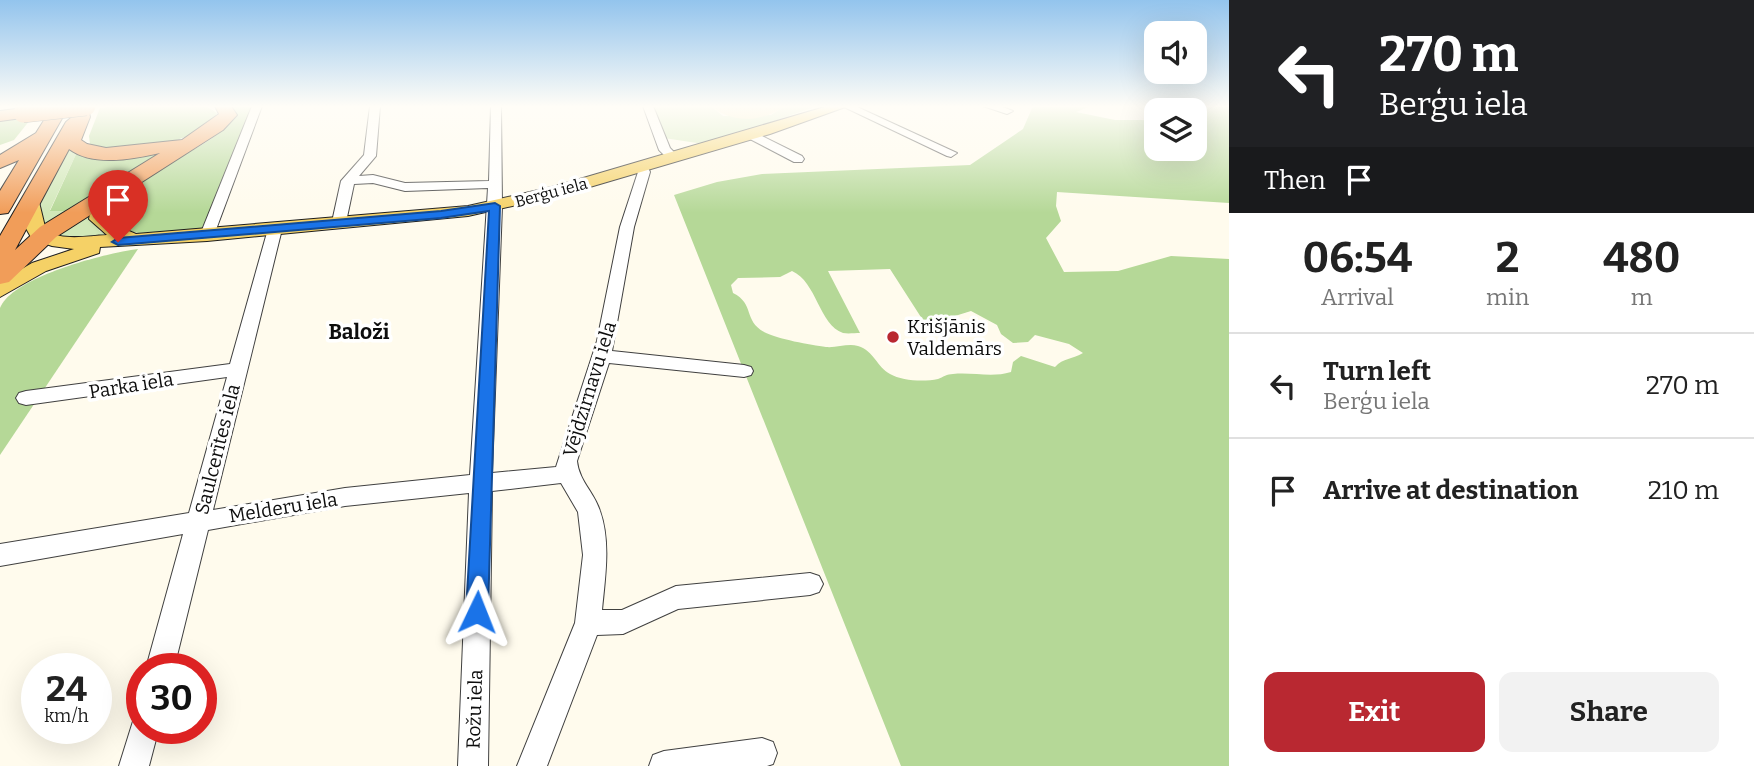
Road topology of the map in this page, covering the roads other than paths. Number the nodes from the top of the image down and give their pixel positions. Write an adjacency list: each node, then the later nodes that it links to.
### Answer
1 (35, 142): 17 (highway)
2 (40, 142): 24 (highway)
3 (64, 142): 22 (highway)
4 (72, 142): 5 (highway)
5 (180, 142)
6 (193, 142): 21 (highway)
7 (243, 142): 27 (street)
8 (371, 142): 19 (street)
9 (496, 142): 20 (street, Rožu iela)
10 (662, 142): 15 (street)
11 (728, 142): 15 (main road, Berģu iela)
12 (765, 142): 16 (street)
13 (926, 142): 14 (street)
14 (951, 153)
15 (673, 157): 18 (main road, Berģu iela)
16 (798, 159)
17 (0, 162)
18 (642, 166): 23 (main road, Berģu iela); 33 (street, Vējdzirnavu iela)
19 (348, 181): 20 (street); 25 (street)
20 (495, 185): 23 (street, Rožu iela)
21 (111, 190): 28 (highway); 29 (main road)
22 (30, 202): 28 (main road); 30 (highway)
23 (495, 206): 25 (main road, Berģu iela); 38 (street, Rožu iela)
24 (0, 208)
25 (338, 222): 26 (main road, Berģu iela)
26 (275, 229): 27 (main road, Berģu iela); 34 (street, Saulcerītes iela)
27 (207, 235): 29 (main road, Berģu iela)
28 (41, 237): 29 (main road, Berģu iela); 31 (highway)
29 (137, 240): 32 (main road)
30 (0, 256)
31 (0, 277)
32 (0, 290)
33 (601, 356): 35 (street); 37 (street, Vējdzirnavu iela)
34 (237, 369): 36 (street, Parka iela); 39 (street, Saulcerītes iela)
35 (744, 371)
36 (26, 398)
37 (567, 474): 38 (street, Melderu iela); 42 (street, Vējdzirnavu iela)
38 (481, 483): 39 (street, Melderu iela); 47 (street, Rožu iela)
39 (199, 521): 40 (street, Melderu iela); 43 (street, Saulcerītes iela)
40 (0, 555)
41 (810, 584): 42 (street)
42 (588, 624): 48 (street, Vējdzirnavu iela)
43 (164, 653)
44 (140, 744): 46 (street)
45 (762, 753): 49 (street)
46 (134, 766)
47 (473, 766)
48 (532, 766)
49 (664, 766)

